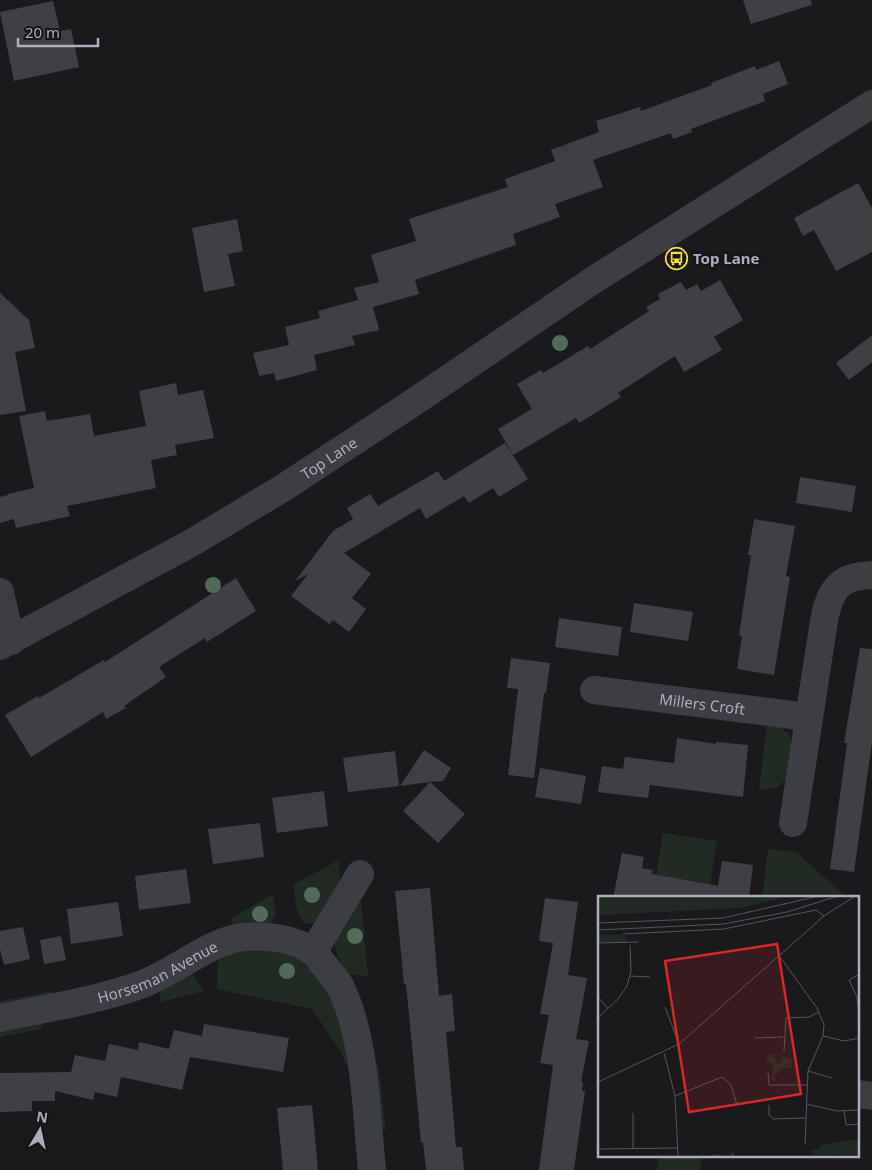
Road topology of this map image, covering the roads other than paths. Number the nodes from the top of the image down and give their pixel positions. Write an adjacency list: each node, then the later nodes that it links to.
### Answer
1 (872, 104): 4 (street, Top Lane)
2 (872, 575): 6 (street)
3 (0, 592): 4 (street)
4 (5, 643)
5 (594, 690): 6 (street, Millers Croft)
6 (808, 718): 7 (street)
7 (793, 824)
8 (360, 874): 9 (street)
9 (313, 952): 10 (street, Horseman Avenue); 11 (street, Horseman Avenue)
10 (0, 1018)
11 (372, 1170)

